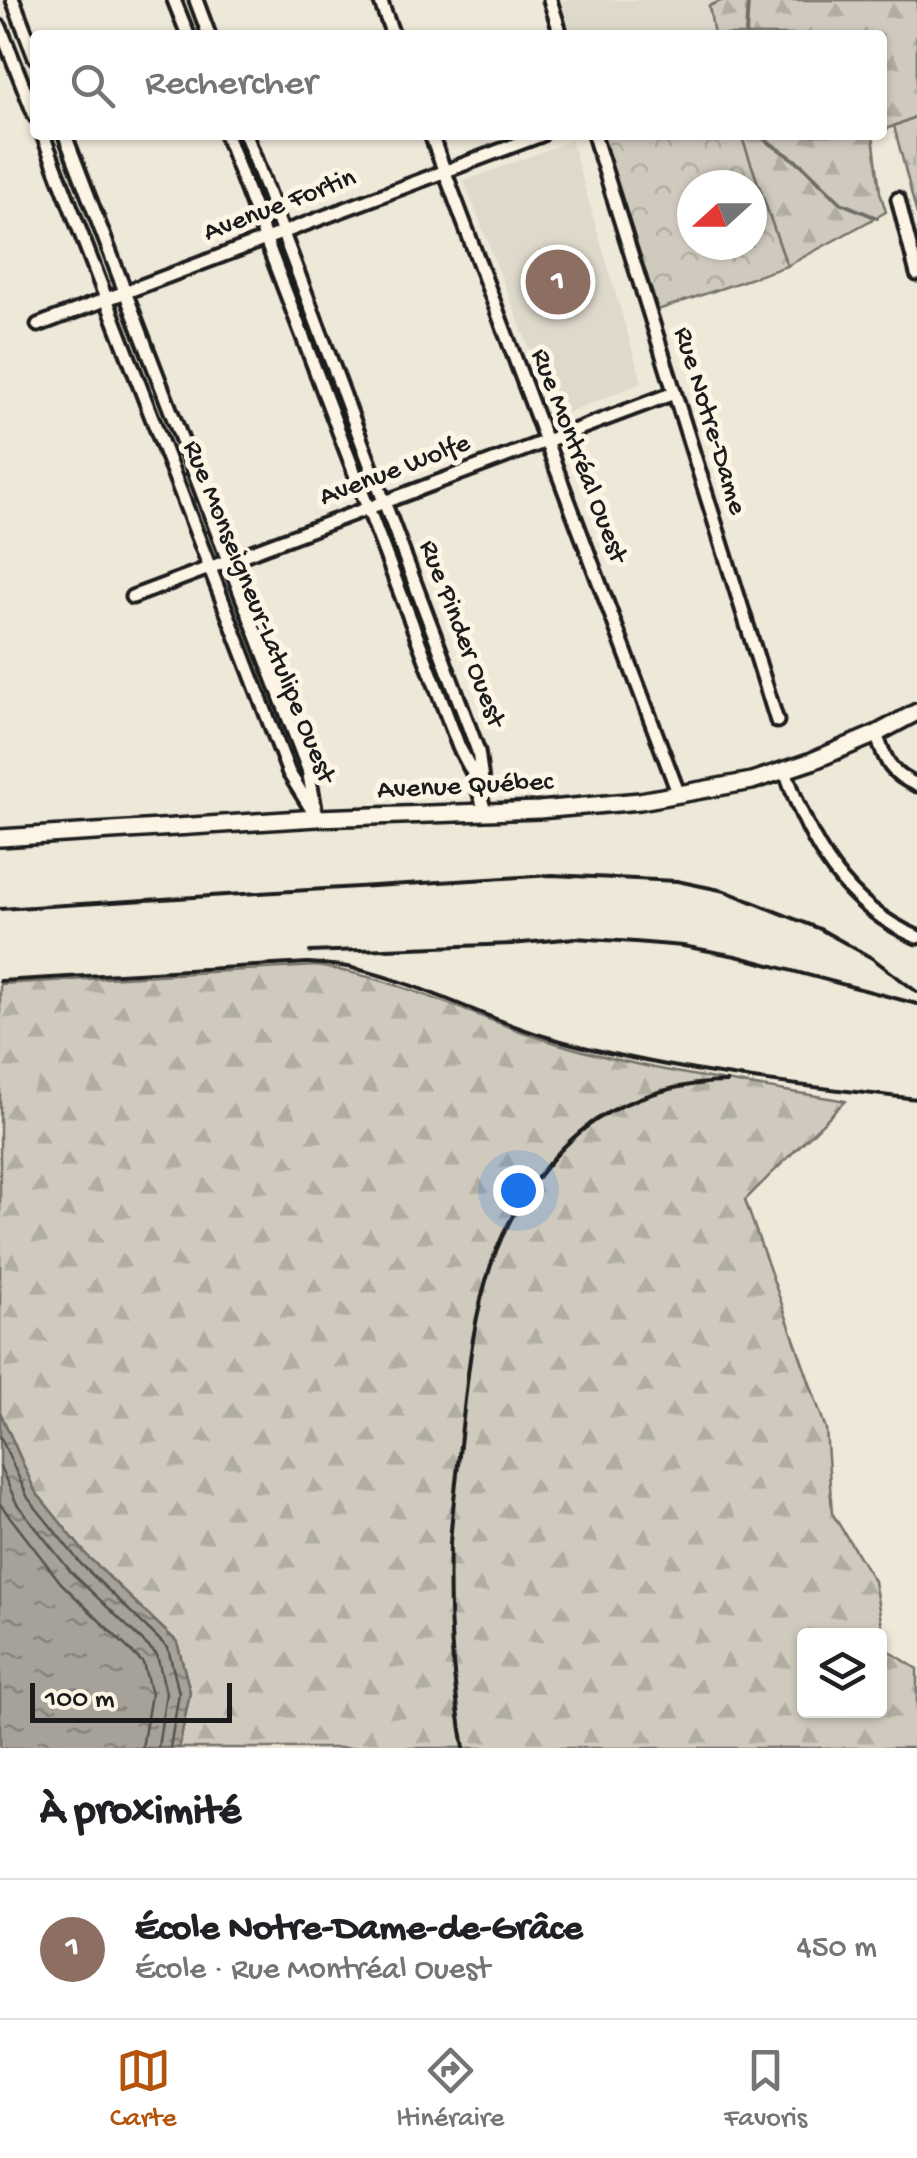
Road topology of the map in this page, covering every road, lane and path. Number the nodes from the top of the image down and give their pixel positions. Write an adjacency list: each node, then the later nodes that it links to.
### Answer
1 (13, 0): 11 (street)
2 (174, 0): 7 (street)
3 (196, 0): 8 (street)
4 (380, 0): 9 (street)
5 (550, 0): 10 (street)
6 (0, 26): 12 (street)
7 (186, 30)
8 (207, 30)
9 (392, 30)
10 (559, 30)
11 (30, 44)
12 (30, 103)
13 (44, 140): 26 (street, Rue Monseigneur-Latulipe Ouest)
14 (67, 140): 25 (street, Rue Monseigneur-Latulipe Ouest)
15 (228, 140): 23 (street, Rue Pinder Ouest)
16 (248, 140): 22 (street, Rue Pinder Ouest)
17 (433, 140): 20 (street, Rue Montréal Ouest)
18 (527, 140): 20 (street, Avenue Fortin)
19 (596, 140): 28 (street, Rue Notre-Dame)
20 (444, 171): 22 (street, Avenue Fortin); 29 (street, Rue Montréal Ouest)
21 (898, 199): 24 (street)
22 (283, 232): 23 (street, Avenue Fortin); 30 (street, Rue Pinder Ouest)
23 (266, 239): 25 (street, Avenue Fortin); 31 (street, Rue Pinder Ouest)
24 (917, 274)
25 (126, 293): 26 (street, Avenue Fortin); 32 (street, Rue Monseigneur-Latulipe Ouest)
26 (107, 300): 27 (street, Avenue Fortin); 33 (street, Rue Monseigneur-Latulipe Ouest)
27 (38, 324)
28 (674, 393): 29 (street, Avenue Wolfe); 36 (street, Rue Notre-Dame)
29 (546, 441): 30 (street, Avenue Wolfe); 40 (street, Rue Montréal Ouest)
30 (384, 502): 31 (street, Avenue Wolfe); 41 (street, Rue Pinder Ouest)
31 (369, 508): 32 (street, Avenue Wolfe); 41 (street, Rue Pinder Ouest)
32 (228, 562): 33 (street, Avenue Wolfe); 42 (street, Rue Monseigneur-Latulipe Ouest)
33 (210, 568): 34 (street, Avenue Wolfe); 42 (street, Rue Monseigneur-Latulipe Ouest)
34 (132, 596)
35 (917, 712): 37 (main road, Avenue Québec)
36 (777, 722)
37 (876, 734): 38 (main road, Avenue Québec); 39 (street)
38 (785, 770): 40 (main road, Avenue Québec); 44 (street)
39 (917, 786)
40 (679, 794): 41 (main road, Avenue Québec)
41 (485, 812): 42 (main road, Avenue Québec)
42 (317, 818): 43 (main road, Avenue Québec)
43 (0, 838)
44 (917, 938)

